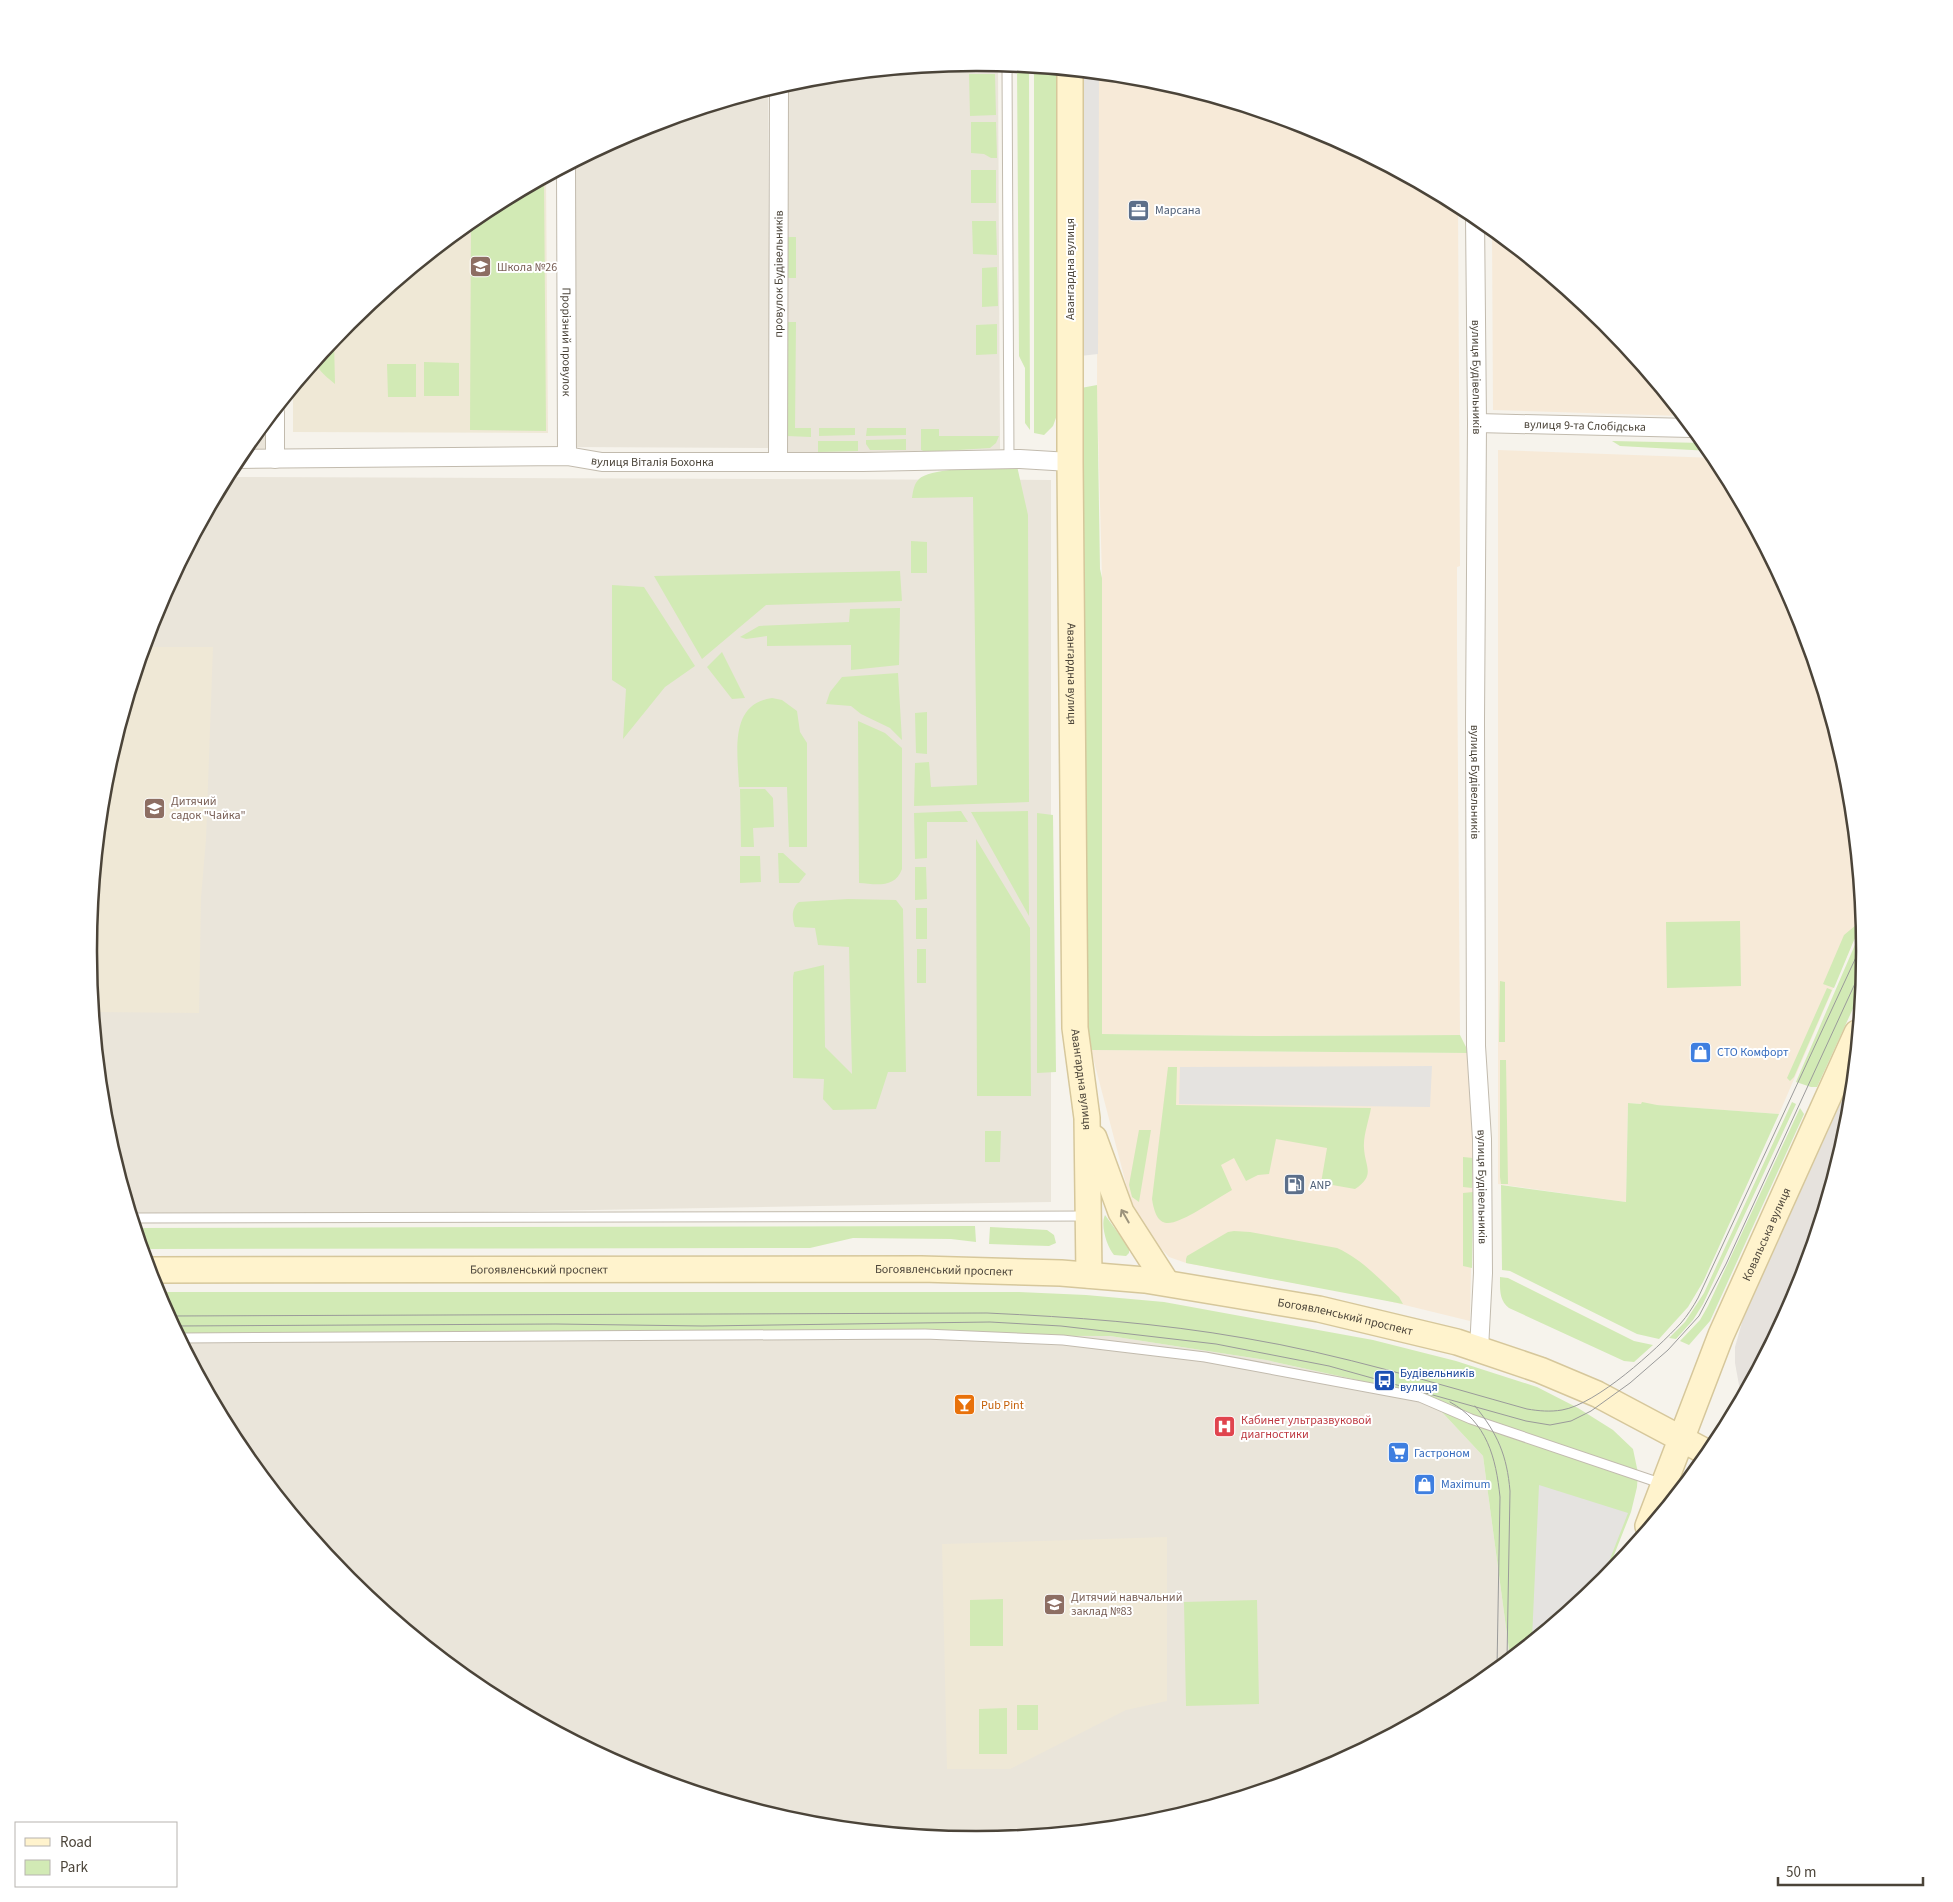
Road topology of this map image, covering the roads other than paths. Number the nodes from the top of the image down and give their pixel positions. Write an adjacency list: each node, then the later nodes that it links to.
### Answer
1 (1007, 72): 11 (lane)
2 (1070, 77): 14 (main road, Авангардна вулиця)
3 (779, 94): 13 (street, провулок Будівельників)
4 (566, 173): 9 (street, Прорізний провулок)
5 (1475, 227): 7 (street, вулиця Будівельників)
6 (275, 421): 10 (street)
7 (1477, 423): 8 (street, вулиця 9-та Слобідська); 23 (street, вулиця Будівельників)
8 (1683, 428)
9 (566, 456): 10 (street, вулиця Віталія Бохонка); 13 (street, вулиця Віталія Бохонка)
10 (275, 459): 12 (street, вулиця Віталія Бохонка)
11 (1009, 459): 13 (street, вулиця Віталія Бохонка); 14 (street, вулиця Віталія Бохонка)
12 (247, 460)
13 (778, 462)
14 (1070, 462): 16 (main road, Авангардна вулиця)
15 (1848, 1064): 24 (main road, Ковальська вулиця)
16 (1087, 1118): 17 (main road, Авангардна вулиця); 21 (main road, one-way to 16)
17 (1090, 1216): 18 (lane); 20 (main road, Авангардна вулиця)
18 (138, 1218)
19 (157, 1270): 20 (main road, Богоявленський проспект)
20 (1089, 1275): 21 (main road, Богоявленський проспект)
21 (1166, 1282): 23 (main road, Богоявленський проспект)
22 (186, 1338): 26 (lane)
23 (1478, 1348): 24 (main road, Богоявленський проспект)
24 (1682, 1439): 25 (main road, Богоявленський проспект); 26 (main road)
25 (1701, 1449)
26 (1665, 1484): 27 (main road)
27 (1654, 1512)

